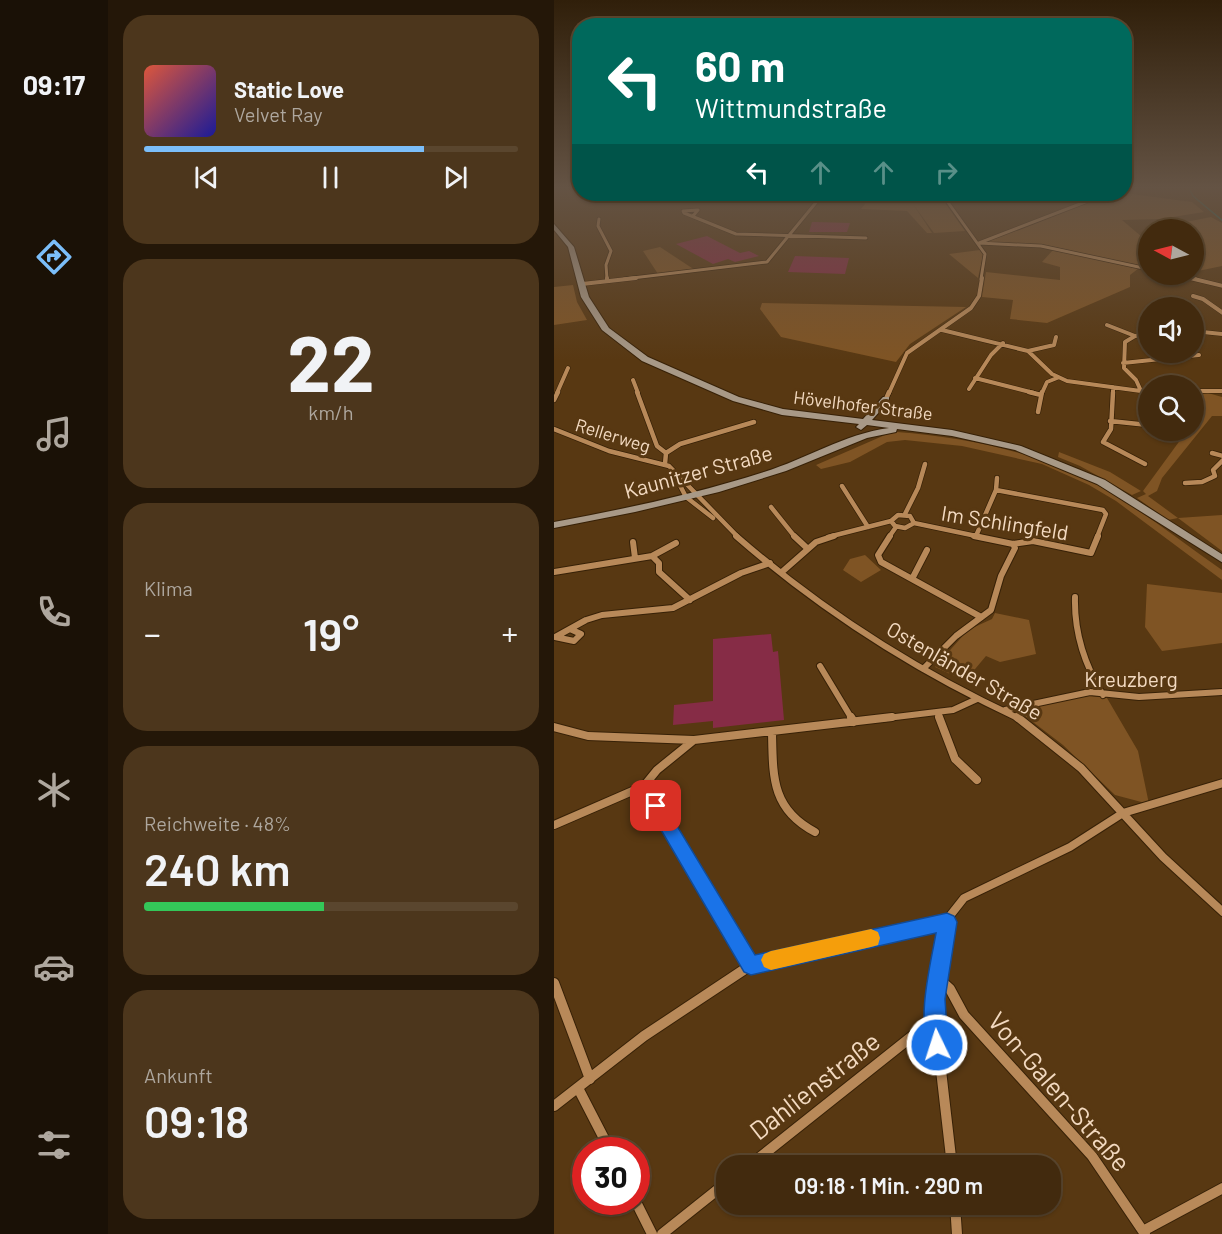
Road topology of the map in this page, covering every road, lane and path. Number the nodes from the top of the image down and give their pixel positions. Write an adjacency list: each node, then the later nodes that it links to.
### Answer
1 (570, 246): 9 (main road, Hövelhofer Straße)
2 (608, 246): 7 (street)
3 (781, 246): 7 (street)
4 (980, 246): 14 (street)
5 (1032, 246): 6 (street)
6 (1138, 267)
7 (607, 281): 9 (street)
8 (1204, 281): 10 (street)
9 (582, 284): 39 (main road, Hövelhofer Straße)
10 (1223, 286)
11 (1193, 296): 12 (street)
12 (1223, 313)
13 (1107, 325): 17 (street)
14 (941, 330): 20 (street); 35 (street)
15 (1204, 332): 16 (street)
16 (1223, 334)
17 (1135, 336): 18 (street); 23 (street)
18 (1138, 336)
19 (1056, 337): 21 (street)
20 (1003, 343): 21 (street); 25 (street)
21 (1028, 351): 26 (street)
22 (1138, 361): 23 (street)
23 (1123, 363): 28 (street)
24 (568, 368): 36 (street)
25 (975, 378): 30 (street); 34 (street)
26 (1057, 378): 29 (street); 34 (street)
27 (633, 380): 47 (street)
28 (1138, 384)
29 (1113, 387): 31 (street); 40 (street)
30 (969, 389)
31 (1138, 391)
32 (1204, 391): 33 (street)
33 (1223, 391)
34 (1041, 394): 38 (street)
35 (886, 399): 37 (main road); 42 (main road)
36 (554, 400)
37 (883, 410): 42 (main road); 44 (main road)
38 (1038, 412)
39 (798, 415): 42 (main road, Hövelhofer Straße); 46 (main road)
40 (1110, 421): 43 (street); 52 (street)
41 (754, 422): 47 (street)
42 (869, 424): 44 (main road, Hövelhofer Straße); 46 (main road)
43 (1138, 424)
44 (915, 428): 46 (main road, Kaunitzer Straße); 75 (main road, Hövelhofer Straße)
45 (554, 429): 50 (street, Rellerweg)
46 (854, 439): 58 (main road, Kaunitzer Straße)
47 (666, 453): 50 (street)
48 (1212, 453): 49 (street)
49 (1223, 458): 55 (street)
50 (665, 464): 53 (street, Rellerweg)
51 (925, 464): 60 (street)
52 (1145, 464)
53 (672, 468): 58 (street); 58 (street, Rellerweg)
54 (997, 478): 57 (street)
55 (1186, 483)
56 (842, 486): 65 (street)
57 (996, 490): 67 (street); 70 (street, Im Schlingfeld)
58 (692, 496): 63 (main road, Kaunitzer Straße); 64 (street, Ostenländer Straße); 64 (street, Ostenländer Straße)
59 (771, 507): 71 (street)
60 (905, 514): 61 (street); 62 (street, Im Schlingfeld)
61 (891, 521): 65 (street); 66 (street)
62 (914, 523): 66 (street, Im Schlingfeld); 67 (street, Im Schlingfeld)
63 (554, 525)
64 (726, 527): 76 (street, Ostenländer Straße)
65 (868, 527): 71 (street)
66 (896, 527): 79 (street)
67 (976, 536): 70 (street, Im Schlingfeld)
68 (633, 542): 74 (street)
69 (676, 543): 73 (street)
70 (1013, 544): 82 (street)
71 (808, 549): 77 (street)
72 (927, 550): 79 (street)
73 (652, 556): 74 (street); 81 (street)
74 (635, 558): 78 (street)
75 (1223, 560)
76 (770, 563): 77 (street, Ostenländer Straße); 81 (street)
77 (783, 571): 85 (street, Ostenländer Straße)
78 (554, 572)
79 (912, 579): 82 (street)
80 (1075, 597): 87 (street)
81 (690, 600): 83 (street)
82 (981, 617): 85 (street)
83 (570, 628)
84 (820, 666): 91 (street)
85 (923, 669): 88 (street, Ostenländer Straße)
86 (1223, 692): 87 (street, Kreuzberg)
87 (1103, 695): 89 (street, Kreuzberg)
88 (977, 699): 89 (street, Ostenländer Straße); 90 (street)
89 (1005, 710): 98 (street, Ostenländer Straße)
90 (938, 712): 91 (street); 95 (street)
91 (854, 722): 93 (street)
92 (554, 727): 94 (street)
93 (772, 732): 94 (street); 100 (street)
94 (694, 741): 97 (street)
95 (977, 780)
96 (1223, 783): 98 (street)
97 (644, 786): 99 (street); 103 (street)
98 (1123, 813): 101 (street, Ostenländer Straße); 102 (street)
99 (554, 825)
100 (815, 832)
101 (1223, 912)
102 (947, 922): 103 (street); 104 (street)
103 (751, 965): 107 (street)
104 (940, 980): 106 (street); 117 (street, Von-Galen-Straße)
105 (554, 983): 107 (street)
106 (935, 1018): 111 (street, Dahlienstraße); 112 (street)
107 (590, 1079): 108 (street)
108 (578, 1088): 109 (street); 110 (street)
109 (554, 1106)
110 (603, 1137)
111 (763, 1155)
112 (951, 1155)
113 (1223, 1188): 117 (street)
114 (716, 1191): 119 (street)
115 (642, 1215): 118 (street)
116 (956, 1215): 120 (street)
117 (1144, 1232)
118 (652, 1234)
119 (662, 1234)
120 (957, 1234)

